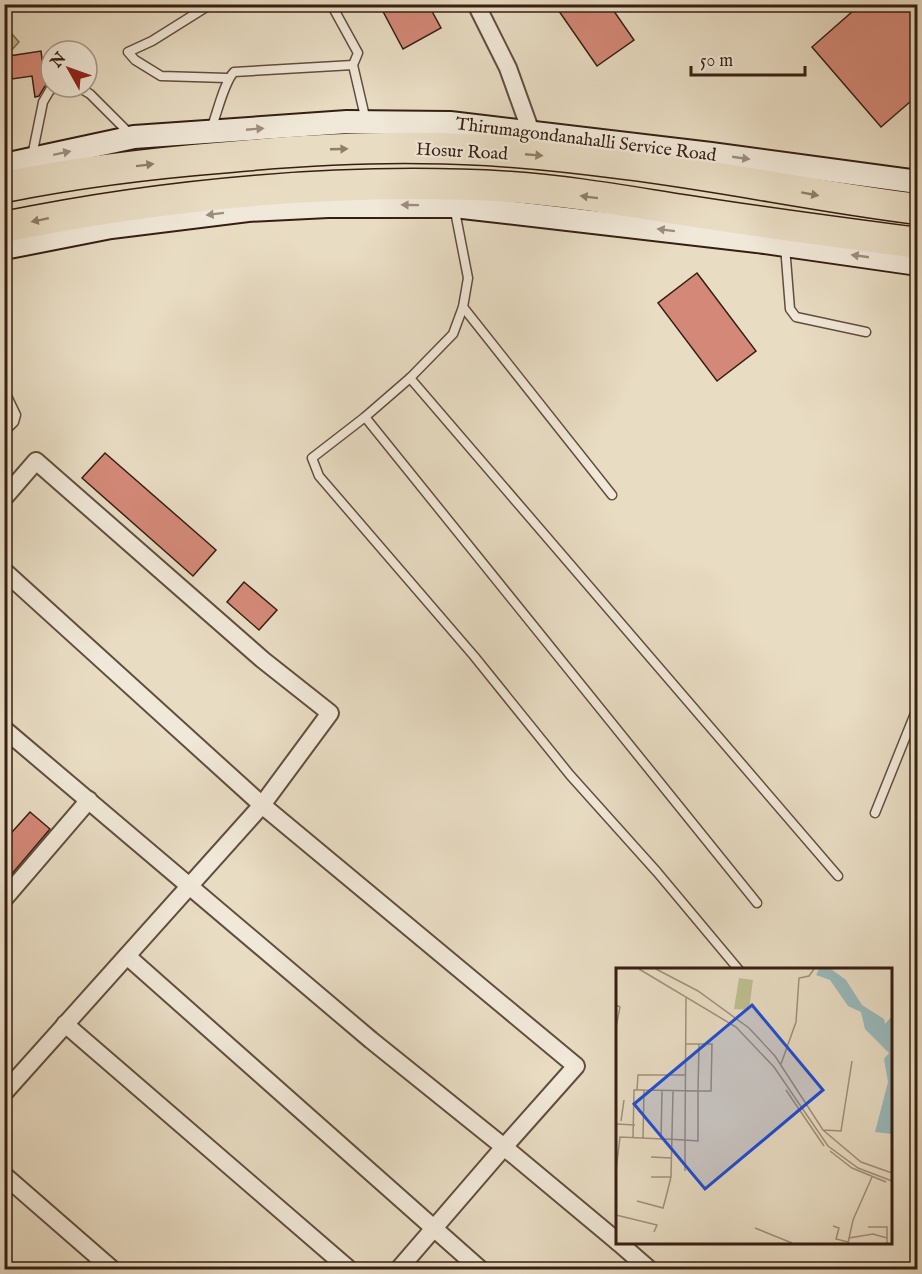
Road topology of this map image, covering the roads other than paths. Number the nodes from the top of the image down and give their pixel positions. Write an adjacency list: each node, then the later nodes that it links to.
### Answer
1 (211, 4): 5 (lane)
2 (330, 4): 4 (lane)
3 (476, 4): 10 (street)
4 (353, 65): 5 (lane); 8 (lane)
5 (227, 78): 9 (lane)
6 (45, 99): 12 (lane)
7 (95, 99): 11 (lane)
8 (366, 122): 9 (street, Thirumagondanahalli Service Road, one-way to 8); 10 (street, Thirumagondanahalli Service Road)
9 (210, 132): 11 (street, Thirumagondanahalli Service Road)
10 (531, 132): 14 (street, Thirumagondanahalli Service Road, one-way to 14)
11 (134, 137): 12 (street, Thirumagondanahalli Service Road, one-way to 11)
12 (31, 160): 13 (street, Thirumagondanahalli Service Road)
13 (4, 165)
14 (918, 182)
15 (4, 188): 17 (highway, Hosur Road, one-way to 17)
16 (454, 206): 20 (street, one-way to 16); 21 (street, one-way to 21); 23 (lane)
17 (918, 209)
18 (4, 227): 19 (highway, Hosur Road, one-way to 18)
19 (918, 243)
20 (785, 246): 22 (street, one-way to 20); 24 (lane)
21 (4, 248)
22 (918, 264)
23 (463, 307): 25 (lane); 29 (lane)
24 (866, 332)
25 (410, 378): 27 (lane); 37 (lane)
26 (4, 390): 28 (lane)
27 (365, 417): 40 (lane); 42 (lane)
28 (4, 432)
29 (612, 495)
30 (4, 498): 35 (street)
31 (4, 571): 35 (street)
32 (918, 706): 36 (lane)
33 (4, 729): 34 (street)
34 (89, 800): 38 (street); 39 (street)
35 (262, 805): 38 (street); 45 (street)
36 (875, 813)
37 (838, 876)
38 (190, 887): 41 (street); 45 (street)
39 (4, 899)
40 (757, 903)
41 (127, 956): 43 (street); 47 (street)
42 (738, 968)
43 (65, 1024): 44 (street); 51 (street)
44 (4, 1093)
45 (504, 1147): 47 (street); 48 (street)
46 (4, 1175): 50 (street)
47 (434, 1228): 52 (street); 53 (street)
48 (616, 1240)
49 (620, 1244): 54 (street)
50 (113, 1269)
51 (350, 1269)
52 (398, 1269)
53 (481, 1269)
54 (650, 1269)

